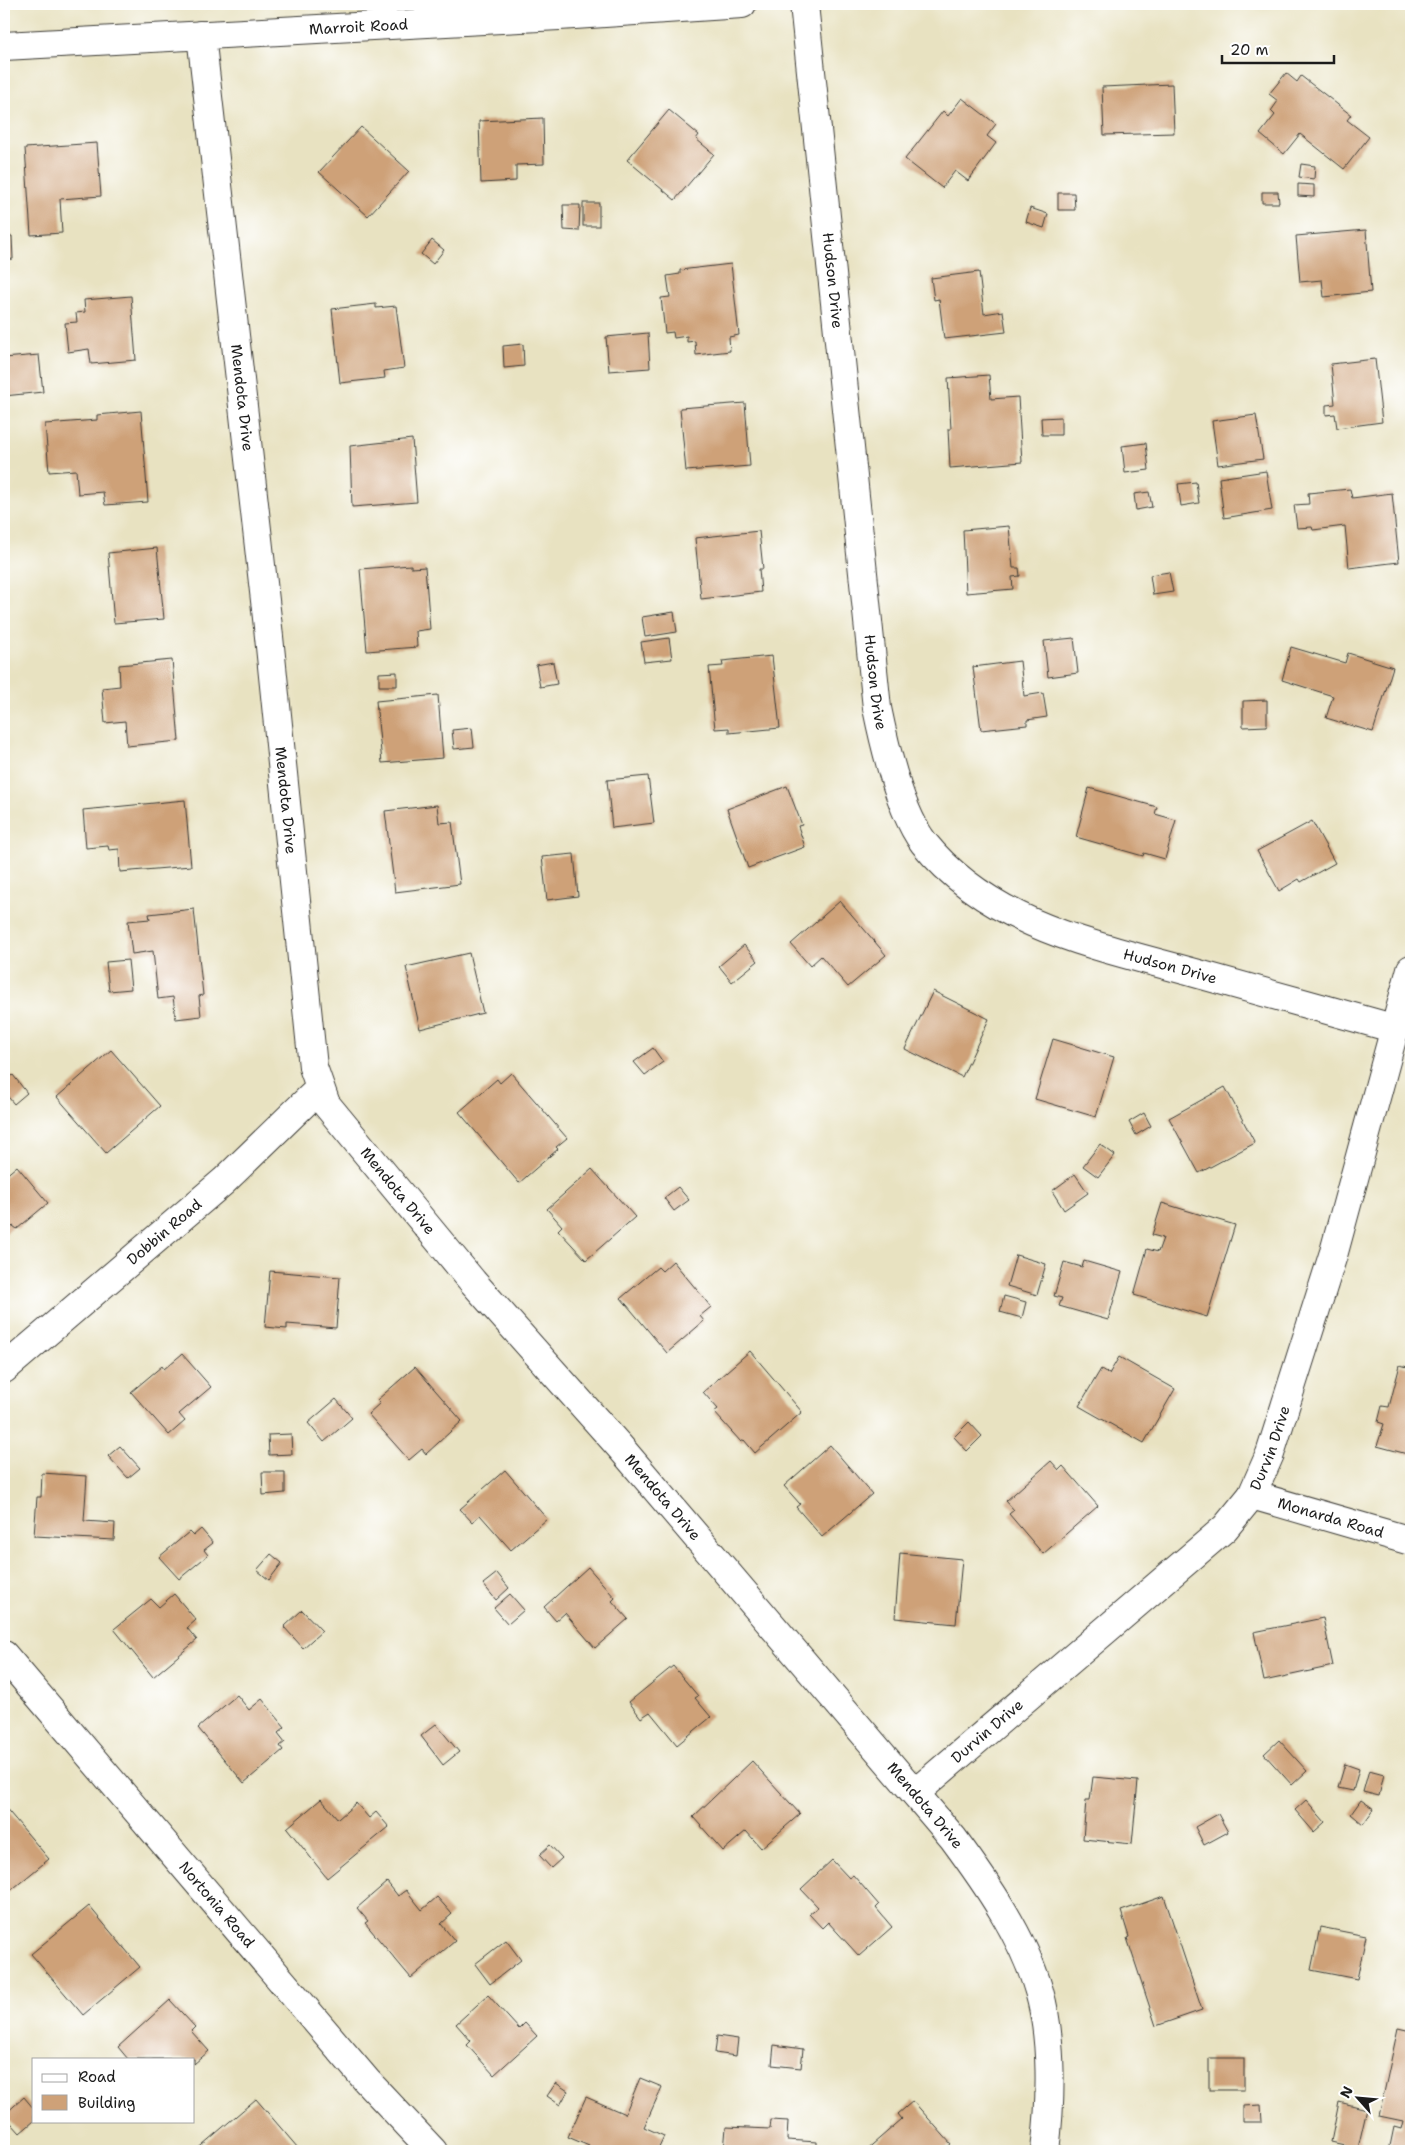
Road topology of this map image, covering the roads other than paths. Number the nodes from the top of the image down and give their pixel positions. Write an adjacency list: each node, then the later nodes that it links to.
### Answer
1 (742, 4): 3 (street, Marroit Road)
2 (804, 4): 6 (street, Hudson Drive)
3 (201, 36): 4 (street, Marroit Road); 7 (street, Mendota Drive)
4 (4, 46)
5 (1411, 968): 6 (street, Durvin Drive)
6 (1396, 1029): 9 (street, Durvin Drive)
7 (319, 1089): 8 (street, Dobbin Road); 12 (street, Mendota Drive)
8 (4, 1369)
9 (1252, 1495): 10 (street, Monarda Road); 12 (street, Durvin Drive)
10 (1411, 1541)
11 (4, 1655): 13 (street, Nortonia Road)
12 (916, 1793): 14 (street, Mendota Drive)
13 (433, 2151)
14 (1045, 2151)

